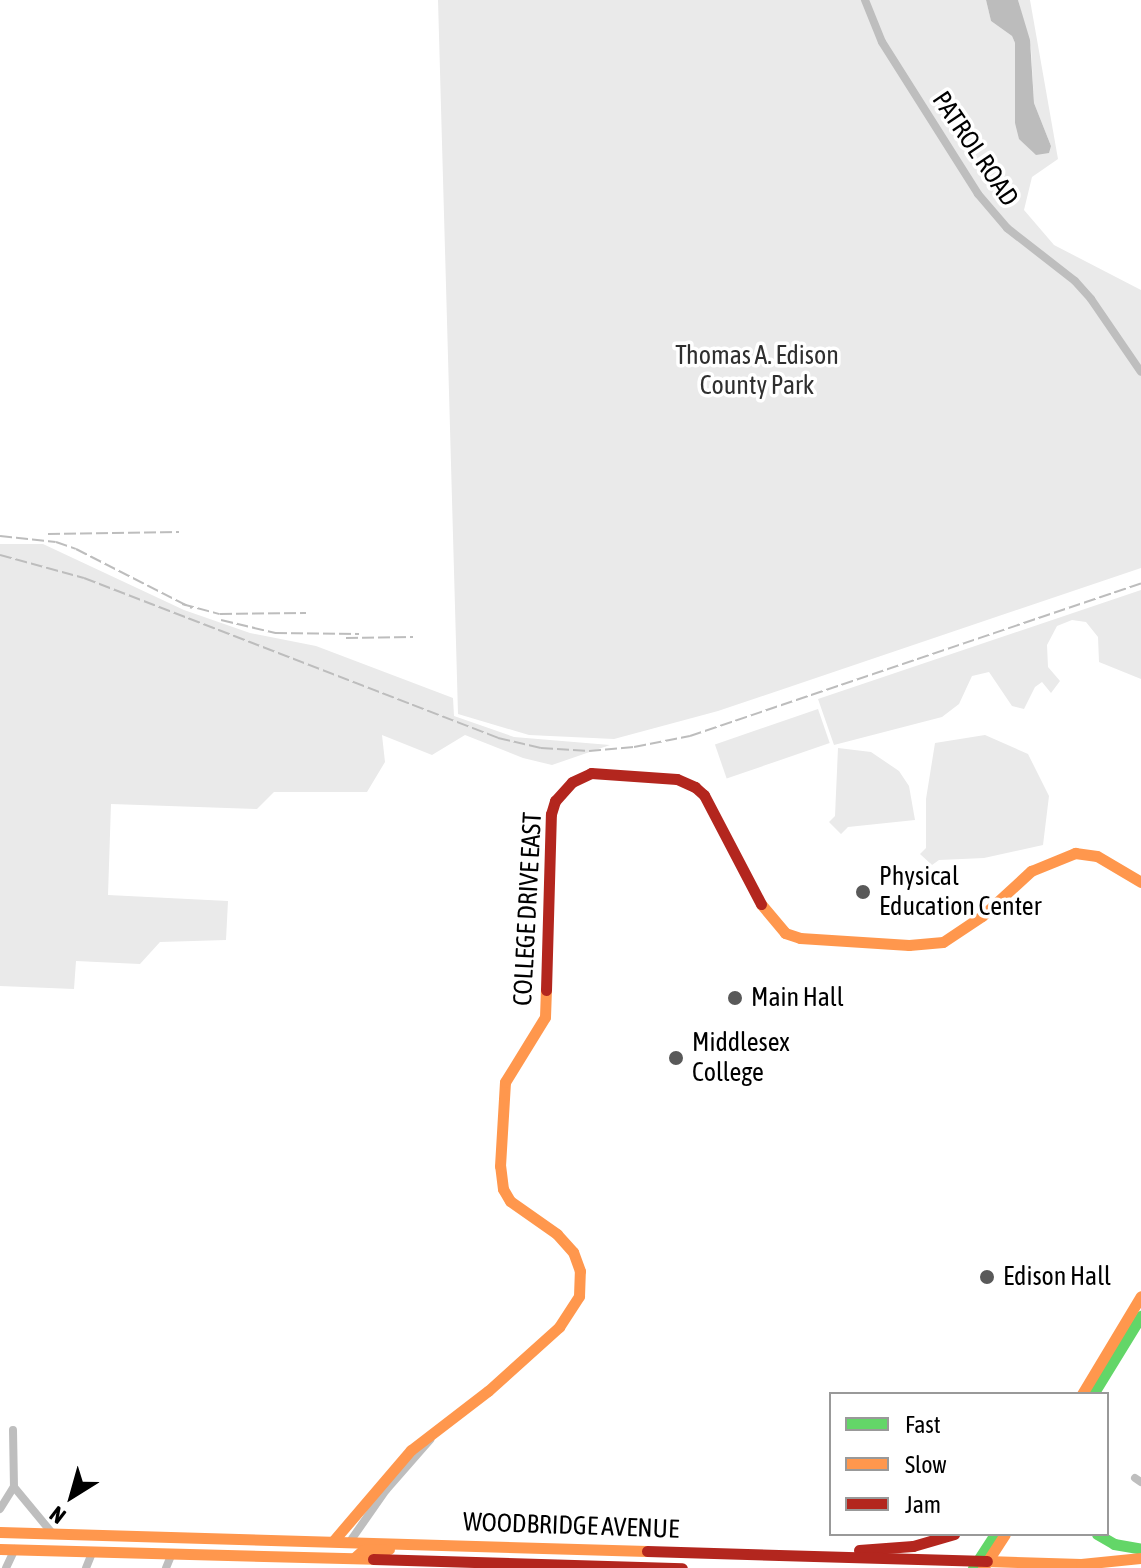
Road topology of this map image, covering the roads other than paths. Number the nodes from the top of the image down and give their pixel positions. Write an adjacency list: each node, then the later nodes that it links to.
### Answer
1 (865, 0): 2 (street, PATROL ROAD)
2 (1141, 372)
3 (1141, 882): 11 (main road, COLLEGE DRIVE EAST)
4 (1141, 1296): 7 (main road)
5 (1141, 1316): 6 (main road)
6 (1134, 1328): 8 (main road); 9 (main road)
7 (1083, 1392)
8 (1094, 1392)
9 (1104, 1392)
10 (13, 1430): 12 (street)
11 (435, 1434): 20 (main road, COLLEGE DRIVE EAST); 21 (street)
12 (14, 1487): 13 (street); 15 (street)
13 (0, 1509)
14 (0, 1532): 15 (main road, WOODBRIDGE AVENUE)
15 (53, 1534): 20 (main road, WOODBRIDGE AVENUE)
16 (947, 1536): 29 (main road)
17 (994, 1536): 33 (main road)
18 (1003, 1536): 33 (main road)
19 (1100, 1536): 25 (main road)
20 (334, 1540): 21 (main road, WOODBRIDGE AVENUE)
21 (351, 1540): 22 (main road, WOODBRIDGE AVENUE); 30 (main road)
22 (464, 1545): 29 (main road, WOODBRIDGE AVENUE); 32 (main road)
23 (0, 1549): 24 (main road, WOODBRIDGE AVENUE)
24 (15, 1549): 26 (main road, WOODBRIDGE AVENUE); 35 (street)
25 (1141, 1549)
26 (93, 1551): 27 (main road, WOODBRIDGE AVENUE); 36 (street)
27 (172, 1553): 28 (main road, WOODBRIDGE AVENUE); 37 (street)
28 (253, 1554): 30 (main road, WOODBRIDGE AVENUE); 38 (street)
29 (795, 1554): 33 (main road, WOODBRIDGE AVENUE)
30 (298, 1555): 32 (main road, WOODBRIDGE AVENUE)
31 (1141, 1558): 33 (main road, WOODBRIDGE AVENUE)
32 (352, 1563): 34 (main road, WOODBRIDGE AVENUE)
33 (980, 1564)
34 (530, 1566): 39 (main road, WOODBRIDGE AVENUE)
35 (6, 1568)
36 (86, 1568)
37 (166, 1568)
38 (247, 1568)
39 (682, 1568)

